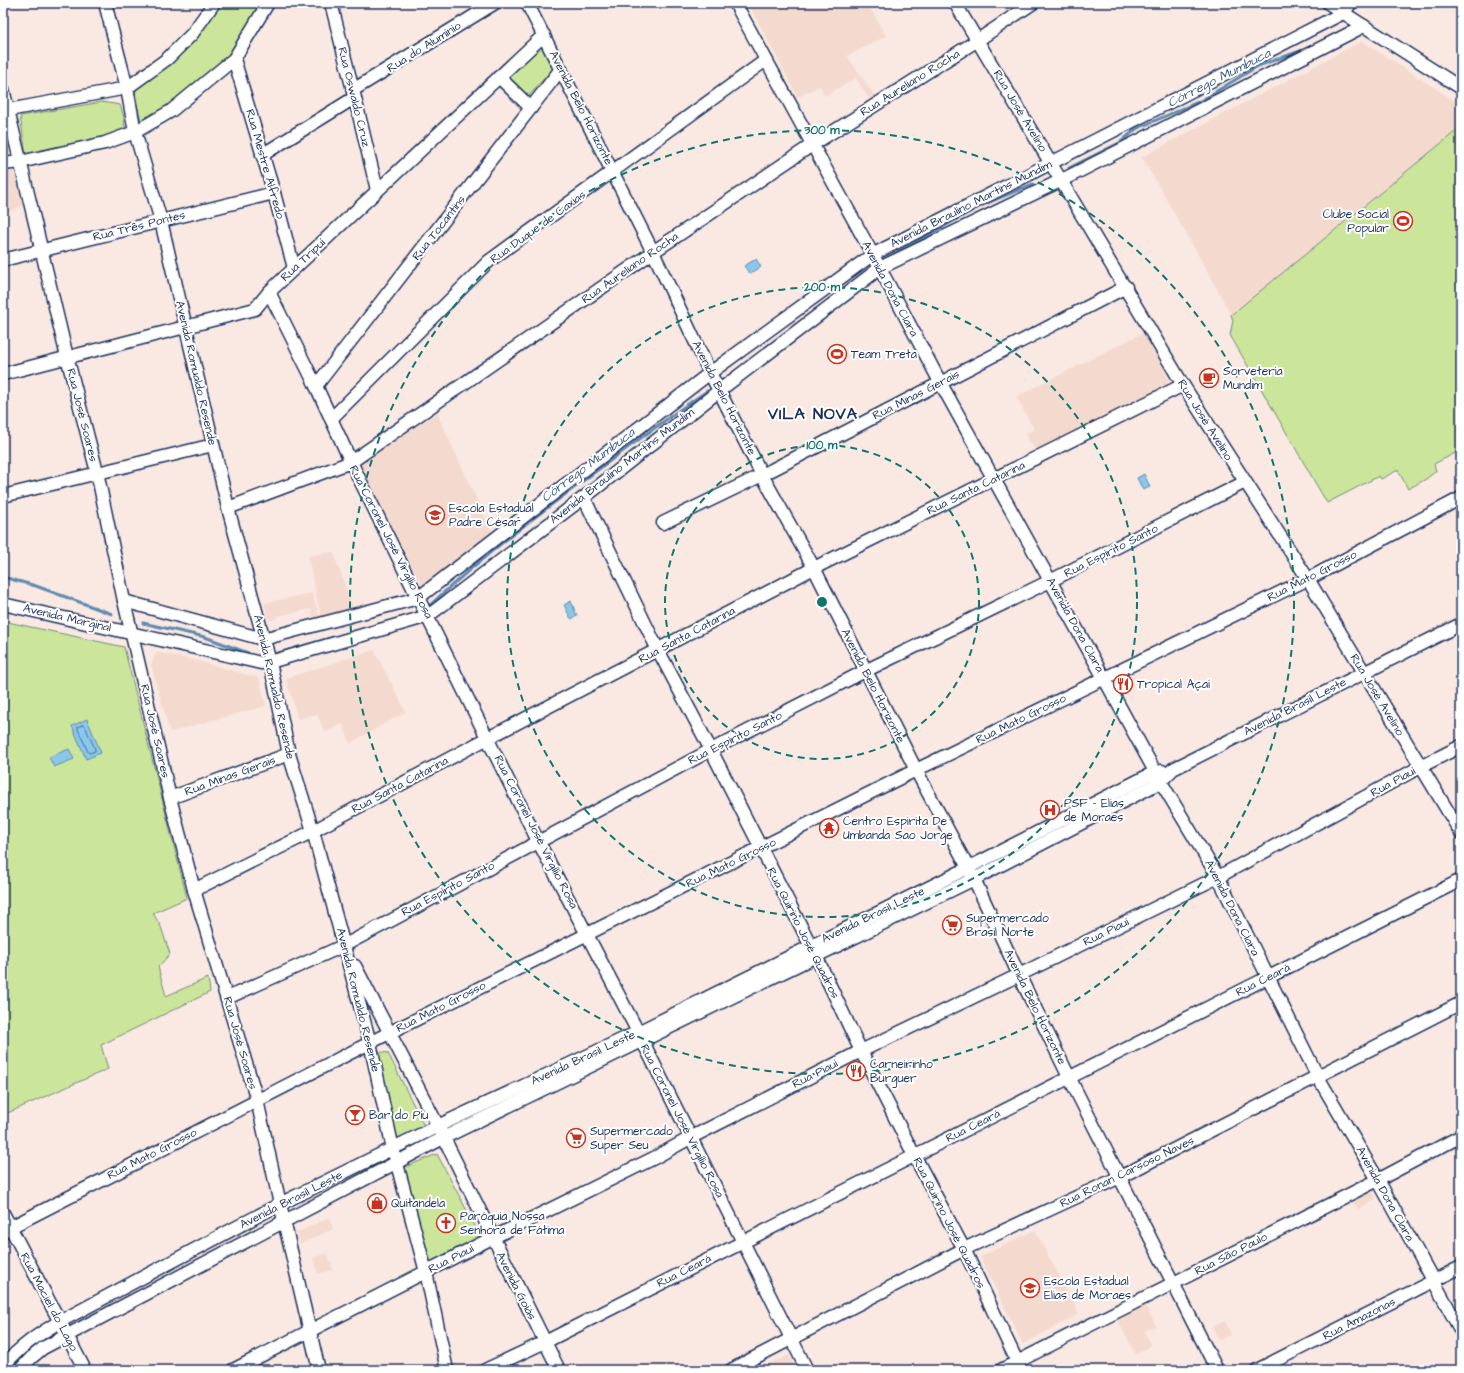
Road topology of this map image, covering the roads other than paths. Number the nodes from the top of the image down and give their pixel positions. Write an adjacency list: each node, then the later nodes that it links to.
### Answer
1 (105, 3): 20 (street, Avenida Romualdo Resende)
2 (214, 3): 20 (street)
3 (268, 3): 16 (street)
4 (331, 3): 23 (street, Rua Oswaldo Cruz)
5 (495, 3): 23 (street, Rua do Alumínio)
6 (527, 3): 14 (street, Avenida Belo Horizonte)
7 (735, 3): 17 (street, Avenida Dona Clara)
8 (955, 3): 15 (street, Rua José Avelino)
9 (1328, 3): 12 (street)
10 (1351, 3): 12 (street, Avenida Braulino Martins Mundim)
11 (1028, 5): 15 (street, Rua Aureliano Rocha)
12 (1345, 14): 13 (street); 31 (street, Avenida Braulino Martins Mundim)
13 (1362, 24): 21 (street); 33 (street, Avenida Braulino Martins Mundim)
14 (544, 35): 18 (street, Avenida Belo Horizonte); 19 (street, Rua Tripuí)
15 (978, 40): 27 (street, Rua Aureliano Rocha); 31 (street, Rua José Avelino)
16 (234, 59): 26 (street); 28 (street, Rua Mestre Alfredo)
17 (766, 60): 27 (street, Avenida Dona Clara); 32 (street, Rua Duque de Caxias)
18 (561, 69): 24 (street, Rua Tocantins); 32 (street, Avenida Belo Horizonte)
19 (499, 77): 24 (street); 34 (street, Rua Tripuí)
20 (127, 88): 25 (street); 26 (street, Avenida Romualdo Resende)
21 (1461, 88)
22 (3, 89): 25 (street, Rua José Soares)
23 (354, 94): 28 (street, Rua do Alumínio); 34 (street, Rua Oswaldo Cruz)
24 (531, 108): 51 (street, Rua Tocantins)
25 (6, 111): 29 (street, Rua José Soares)
26 (135, 132): 29 (street); 36 (street, Avenida Romualdo Resende)
27 (812, 145): 38 (street, Rua Aureliano Rocha); 39 (street, Avenida Dona Clara)
28 (262, 155): 35 (street, Rua Mestre Alfredo)
29 (20, 162): 30 (street); 37 (street, Rua José Soares)
30 (3, 164)
31 (1051, 164): 33 (street, Rua José Avelino); 39 (street, Avenida Braulino Martins Mundim)
32 (613, 172): 38 (street, Avenida Belo Horizonte); 53 (street, Rua Duque de Caxias)
33 (1062, 180): 42 (street, Avenida Braulino Martins Mundim); 43 (street, Rua José Avelino)
34 (377, 190): 41 (street, Rua Tripuí)
35 (274, 193): 36 (street, Rua Três Pontes); 41 (street, Rua Mestre Alfredo)
36 (161, 221): 37 (street, Rua Três Pontes); 45 (street, Avenida Romualdo Resende)
37 (42, 250): 40 (street, Rua Três Pontes); 46 (street, Rua José Soares)
38 (653, 252): 47 (street, Avenida Belo Horizonte); 55 (street, Rua Aureliano Rocha)
39 (872, 255): 42 (street, Avenida Dona Clara); 47 (street, Avenida Braulino Martins Mundim)
40 (3, 260)
41 (294, 268): 44 (street, Rua Tripuí)
42 (880, 268): 49 (street, Avenida Dona Clara); 52 (street, Avenida Braulino Martins Mundim)
43 (1126, 287): 49 (street, Rua Minas Gerais); 50 (street, Rua José Avelino)
44 (269, 292): 45 (street, Rua Tripuí); 51 (street, Rua Coronel José Virgílio Rosa)
45 (184, 326): 46 (street, Rua Tripuí); 54 (street, Avenida Romualdo Resende)
46 (67, 357): 48 (street, Rua Tripuí); 56 (street, Rua José Soares)
47 (710, 373): 52 (street, Avenida Belo Horizonte); 68 (street, Avenida Braulino Martins Mundim)
48 (3, 374)
49 (940, 382): 57 (street, Rua Minas Gerais); 58 (street, Avenida Dona Clara)
50 (1184, 385): 58 (street, Rua Santa Catarina); 59 (street, Rua José Avelino)
51 (316, 386): 53 (street, Rua Coronel José Virgílio Rosa)
52 (720, 390): 57 (street, Avenida Belo Horizonte); 61 (street, Avenida Braulino Martins Mundim)
53 (331, 419): 55 (street, Rua Coronel José Virgílio Rosa)
54 (213, 445): 56 (street); 63 (street, Avenida Romualdo Resende)
55 (351, 462): 63 (street, Rua Aureliano Rocha); 68 (street, Rua Coronel José Virgílio Rosa)
56 (96, 472): 60 (street); 69 (street, Rua José Soares)
57 (762, 475): 64 (street, Rua Minas Gerais); 65 (street, Avenida Belo Horizonte)
58 (995, 479): 65 (street, Rua Santa Catarina); 67 (street, Avenida Dona Clara)
59 (1245, 482): 66 (street, Rua José Avelino); 67 (street, Rua Espírito Santo)
60 (3, 496)
61 (584, 498): 71 (street, Avenida Braulino Martins Mundim); 75 (street, Rua Quirino José Quadros)
62 (1461, 498): 66 (street, Rua Mato Grosso)
63 (228, 508): 74 (street, Avenida Romualdo Resende)
64 (663, 523)
65 (814, 568): 75 (street, Rua Santa Catarina); 77 (street, Avenida Belo Horizonte)
66 (1308, 579): 78 (street, Rua José Avelino); 79 (street, Rua Mato Grosso)
67 (1050, 581): 77 (street, Rua Espírito Santo); 79 (street, Avenida Dona Clara)
68 (418, 598): 71 (street, Rua Coronel José Virgílio Rosa); 74 (street, Avenida Braulino Martins Mundim)
69 (124, 601): 73 (street, Rua José Soares); 74 (street)
70 (3, 604): 73 (street, Avenida Marginal)
71 (428, 616): 76 (street, Avenida Braulino Martins Mundim); 80 (street, Rua Coronel José Virgílio Rosa)
72 (1461, 624): 78 (street, Avenida Brasil Leste)
73 (132, 633): 76 (street, Avenida Braulino Martins Mundim); 87 (street, Rua José Soares)
74 (264, 639): 76 (street, Avenida Romualdo Resende)
75 (658, 650): 80 (street, Rua Santa Catarina); 82 (street, Rua Quirino José Quadros)
76 (270, 662): 83 (street, Avenida Romualdo Resende)
77 (865, 671): 82 (street, Rua Espírito Santo); 85 (street, Avenida Belo Horizonte)
78 (1363, 672): 84 (street, Rua José Avelino); 86 (street, Avenida Brasil Leste)
79 (1104, 678): 85 (street, Rua Mato Grosso); 86 (street, Avenida Dona Clara)
80 (488, 738): 88 (street, Rua Santa Catarina); 90 (street, Rua Coronel José Virgílio Rosa)
81 (1461, 746): 84 (street, Rua Piauí)
82 (711, 750): 90 (street, Rua Espírito Santo); 91 (street, Rua Quirino José Quadros)
83 (289, 754): 87 (street, Rua Minas Gerais); 88 (street, Avenida Romualdo Resende)
84 (1420, 767): 89 (street, Rua José Avelino); 93 (street, Rua Piauí)
85 (916, 770): 91 (street, Rua Mato Grosso); 92 (street, Avenida Belo Horizonte)
86 (1158, 777): 92 (street, Avenida Brasil Leste); 93 (street, Avenida Dona Clara); 94 (street, Avenida Brasil Leste)
87 (170, 798): 96 (street, Rua José Soares)
88 (313, 831): 96 (street, Rua Santa Catarina); 99 (street, Avenida Romualdo Resende)
89 (1461, 833)
90 (538, 841): 98 (street, Rua Coronel José Virgílio Rosa); 99 (street, Rua Espírito Santo)
91 (760, 849): 98 (street, Rua Mato Grosso); 100 (street, Rua Quirino José Quadros)
92 (968, 868): 94 (street, Avenida Belo Horizonte); 97 (street, Avenida Brasil Leste)
93 (1218, 877): 101 (street, Rua Piauí); 102 (street, Avenida Dona Clara)
94 (974, 879): 97 (street, Avenida Brasil Leste); 101 (street, Avenida Belo Horizonte)
95 (1461, 880): 102 (street, Rua Ceará)
96 (194, 890): 103 (street, Rua José Soares)
97 (927, 895): 100 (street, Avenida Brasil Leste)
98 (588, 933): 105 (street, Rua Mato Grosso); 106 (street, Rua Coronel José Virgílio Rosa)
99 (345, 945): 103 (street, Rua Espírito Santo); 105 (street, Avenida Goiás); 107 (street, Avenida Romualdo Resende)
100 (813, 951): 106 (street, Avenida Brasil Leste); 108 (street, Rua Quirino José Quadros)
101 (1019, 975): 108 (street, Rua Piauí); 109 (street, Avenida Belo Horizonte)
102 (1268, 978): 109 (street, Rua Ceará); 110 (street, Avenida Dona Clara)
103 (227, 998): 112 (street, Rua José Soares)
104 (1461, 1003): 110 (street, Rua Ronan Carsoso Naves)
105 (389, 1032): 107 (street, Rua Mato Grosso); 113 (street, Avenida Goiás)
106 (640, 1036): 111 (street, Avenida Brasil Leste); 116 (street, Rua Coronel José Virgílio Rosa)
107 (370, 1043): 112 (street, Rua Mato Grosso); 117 (street, Avenida Romualdo Resende)
108 (861, 1051): 116 (street, Rua Piauí); 118 (street, Rua Quirino José Quadros)
109 (1069, 1077): 118 (street, Rua Ceará); 120 (street, Avenida Belo Horizonte)
110 (1318, 1077): 120 (street, Rua Ronan Carsoso Naves); 121 (street, Avenida Dona Clara)
111 (542, 1083): 113 (street, Avenida Brasil Leste); 115 (street, Avenida Brasil Leste)
112 (257, 1100): 124 (street, Rua José Soares); 127 (street, Rua Mato Grosso)
113 (438, 1126): 115 (street, Avenida Goiás); 117 (street, Avenida Brasil Leste)
114 (1461, 1136): 121 (street, Rua São Paulo)
115 (443, 1138): 119 (street, Avenida Brasil Leste); 128 (street, Avenida Goiás)
116 (690, 1138): 128 (street, Rua Piauí); 129 (street, Rua Coronel José Virgílio Rosa)
117 (393, 1149): 119 (street, Avenida Romualdo Resende); 122 (street, Avenida Brasil Leste)
118 (914, 1156): 129 (street, Rua Ceará); 130 (street, Rua Quirino José Quadros)
119 (397, 1162): 123 (street, Avenida Brasil Leste); 134 (street, Avenida Romualdo Resende)
120 (1120, 1178): 130 (street, Rua Ronan Carsoso Naves); 136 (street, Avenida Belo Horizonte)
121 (1378, 1180): 135 (street, Avenida Dona Clara); 136 (street, Rua São Paulo)
122 (315, 1187): 123 (street); 124 (street, Avenida Brasil Leste)
123 (323, 1201): 126 (street, Avenida Brasil Leste)
124 (280, 1204): 126 (street, Rua José Soares); 131 (street, Avenida Brasil Leste)
125 (3, 1213): 127 (street, Rua Maciel do Lago)
126 (284, 1222): 132 (street, Avenida Brasil Leste); 138 (street, Rua José Soares)
127 (7, 1230): 137 (street, Rua Maciel do Lago)
128 (492, 1238): 134 (street, Rua Piauí); 142 (street, Avenida Goiás)
129 (743, 1242): 141 (street, Rua Coronel José Virgílio Rosa); 142 (street, Rua Ceará)
130 (964, 1249): 141 (street, Rua Ronan Carsoso Naves); 144 (street, Rua Quirino José Quadros)
131 (194, 1250): 132 (street); 137 (street, Avenida Brasil Leste)
132 (201, 1265): 140 (street, Avenida Brasil Leste)
133 (1461, 1267): 135 (street, Rua Amazonas)
134 (426, 1272): 138 (street, Rua Piauí); 149 (street, Avenida Romualdo Resende)
135 (1434, 1281): 139 (street, Avenida Dona Clara); 156 (street, Rua Amazonas)
136 (1173, 1283): 144 (street, Rua São Paulo); 155 (street, Avenida Belo Horizonte)
137 (60, 1322): 140 (street, Rua Maciel do Lago); 143 (street, Avenida Brasil Leste)
138 (309, 1332): 147 (street, Rua Piauí); 148 (street, Rua José Soares)
139 (1461, 1332)
140 (67, 1335): 145 (street, Avenida Brasil Leste); 146 (street, Rua Maciel do Lago)
141 (792, 1339): 152 (street, Rua Ronan Carsoso Naves); 153 (street, Rua Coronel José Virgílio Rosa)
142 (544, 1342): 150 (street, Rua Ceará); 151 (street, Avenida Goiás)
143 (3, 1366)
144 (1019, 1366): 154 (street, Rua São Paulo)
145 (20, 1370)
146 (85, 1370)
147 (233, 1370)
148 (319, 1370)
149 (447, 1370)
150 (485, 1370)
151 (558, 1370)
152 (731, 1370)
153 (807, 1370)
154 (1000, 1370)
155 (1217, 1370)
156 (1257, 1370)

